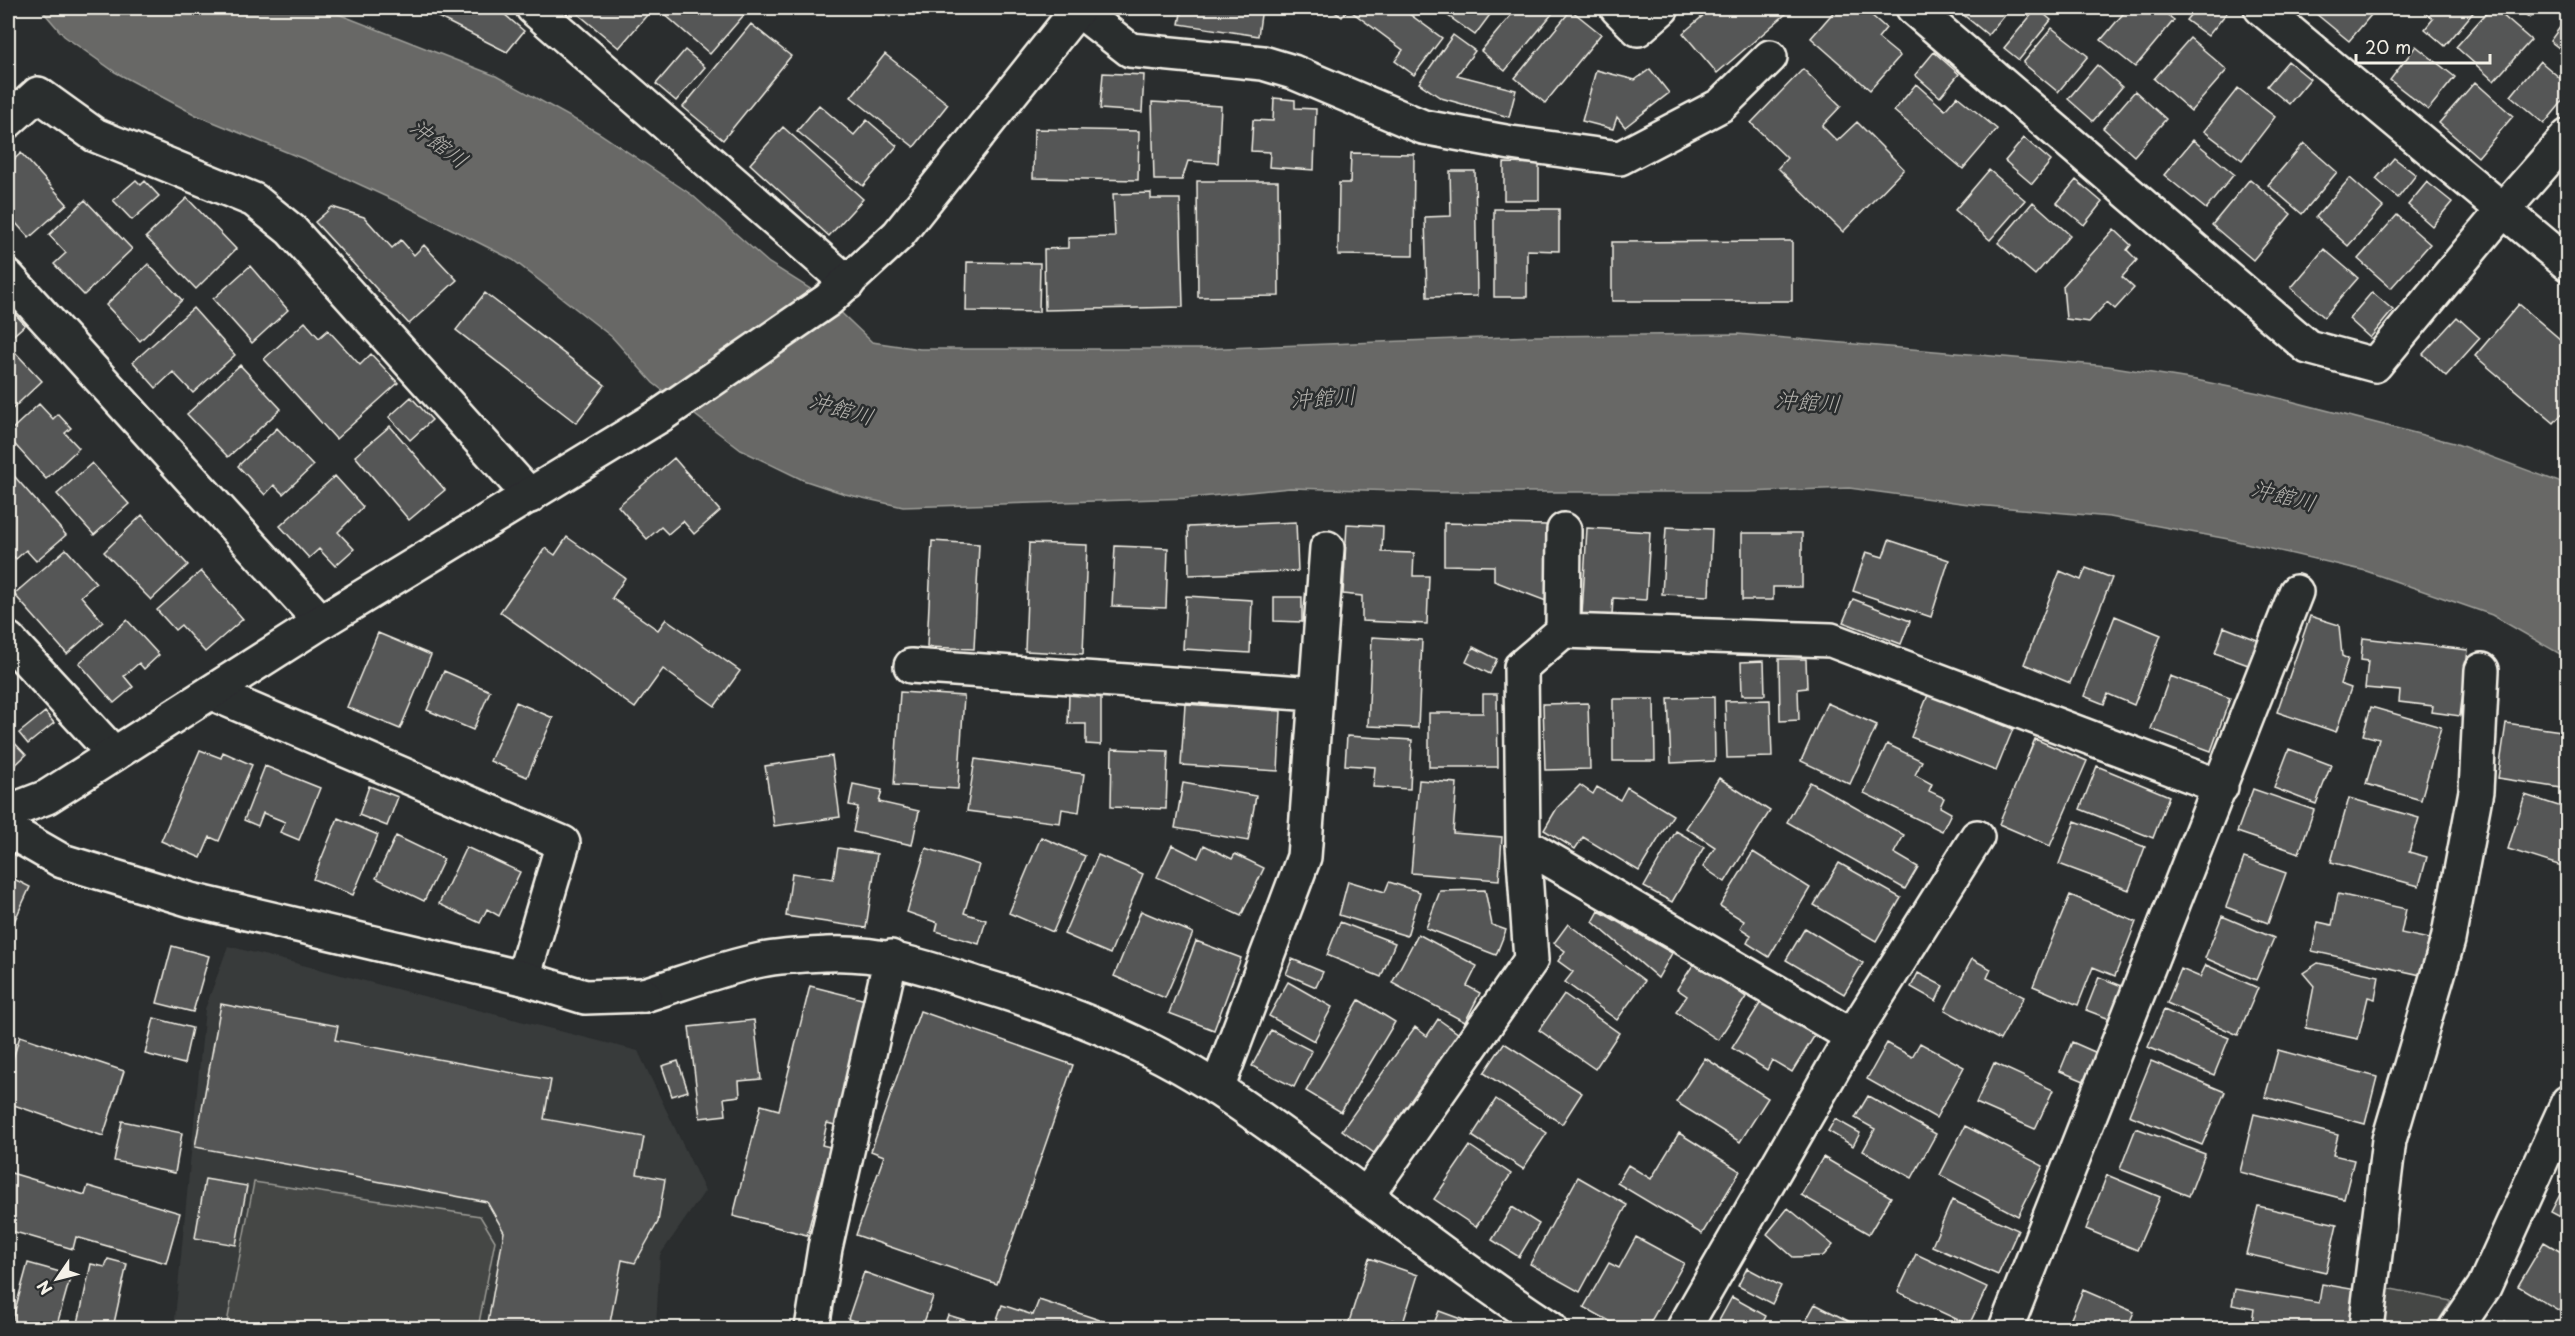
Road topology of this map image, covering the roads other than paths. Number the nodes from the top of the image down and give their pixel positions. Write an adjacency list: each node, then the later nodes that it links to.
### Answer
1 (533, 8): 13 (street)
2 (1078, 8): 7 (street); 13 (street)
3 (1617, 8): 4 (street)
4 (1662, 8)
5 (1913, 8): 10 (street)
6 (2261, 8): 10 (street)
7 (1770, 57)
8 (8, 121): 14 (street)
9 (2568, 136): 10 (street)
10 (2504, 208): 11 (street)
11 (2568, 264)
12 (8, 277): 18 (street)
13 (838, 292): 14 (street)
14 (530, 496): 18 (street)
15 (1564, 531): 19 (street)
16 (1327, 548): 24 (street)
17 (2296, 592): 26 (street)
18 (321, 622): 23 (street)
19 (1563, 631): 26 (street); 30 (street)
20 (8, 639): 25 (street)
21 (911, 666): 24 (street)
22 (2481, 670): 42 (street)
23 (212, 693): 25 (street); 32 (street)
24 (1315, 694): 34 (street)
25 (114, 754): 27 (street)
26 (2221, 787): 41 (street)
27 (8, 812)
28 (8, 830): 32 (street)
29 (1977, 837): 33 (street)
30 (1523, 844): 33 (street); 36 (street)
31 (891, 957): 32 (street); 34 (street); 38 (street)
32 (523, 978)
33 (1852, 1036): 40 (street)
34 (1217, 1089): 36 (street)
35 (2568, 1102): 43 (street)
36 (1367, 1195): 37 (street)
37 (1508, 1316): 39 (street)
38 (812, 1329)
39 (1550, 1329)
40 (1684, 1329)
41 (2006, 1329)
42 (2366, 1329)
43 (2456, 1329)

